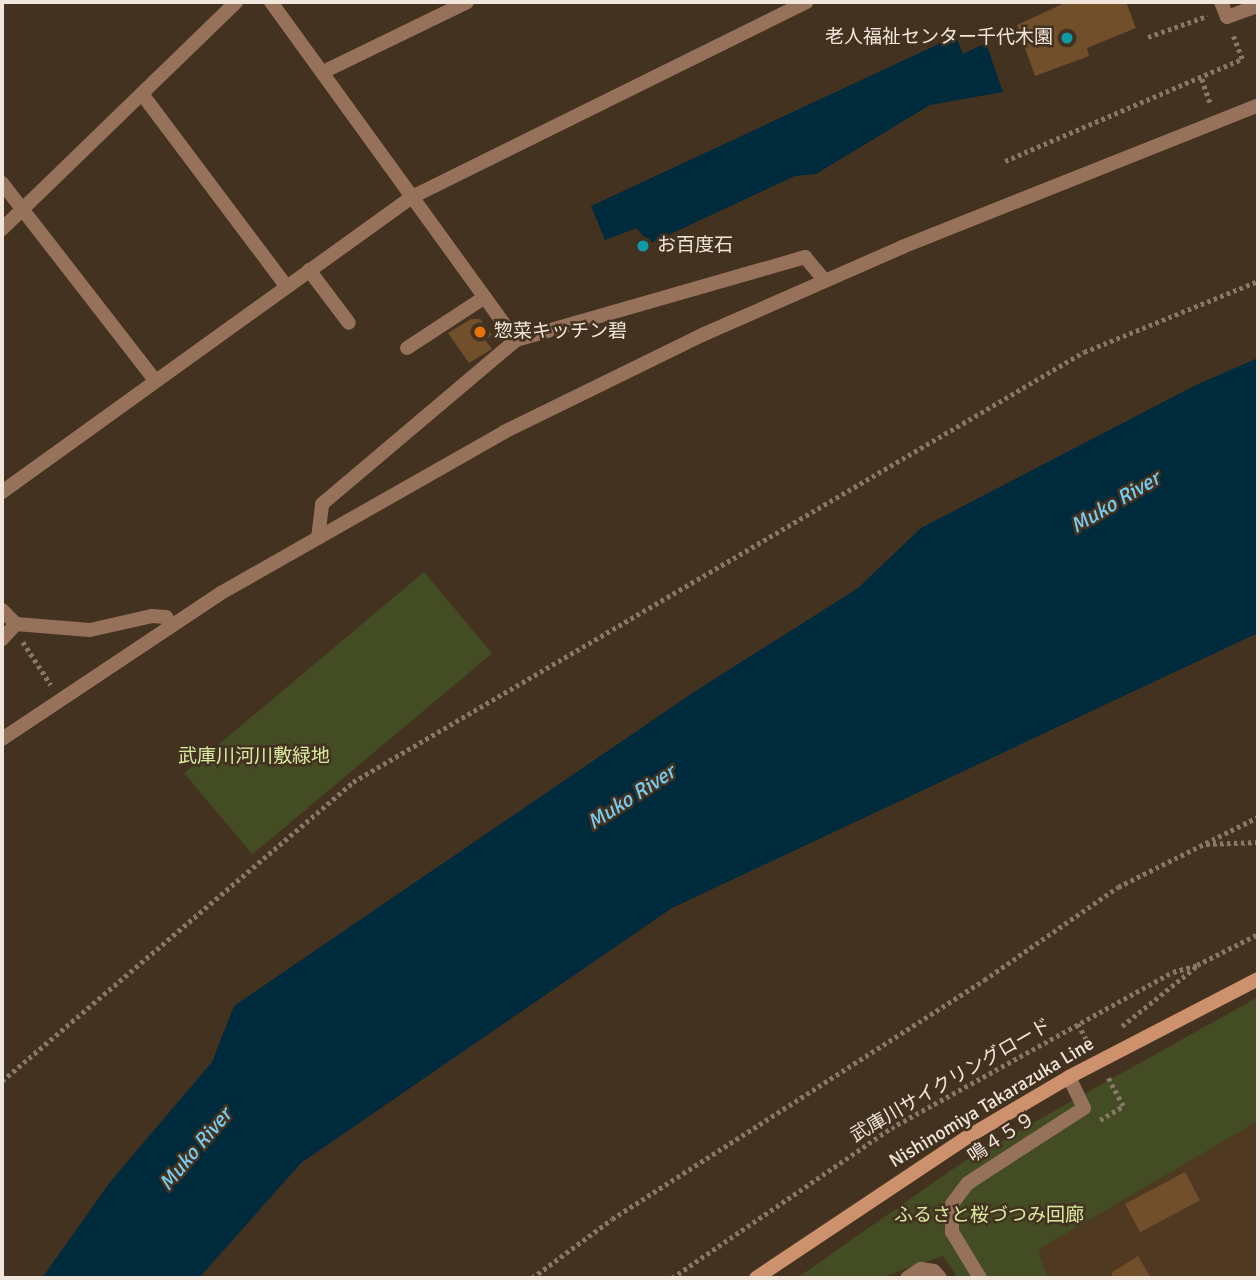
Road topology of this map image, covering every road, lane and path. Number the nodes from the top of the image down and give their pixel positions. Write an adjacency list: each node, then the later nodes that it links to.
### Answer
1 (236, 2): 10 (street)
2 (271, 2): 8 (street)
3 (467, 2): 8 (street)
4 (806, 2): 15 (street)
5 (1258, 6): 6 (street)
6 (1224, 9): 7 (path); 9 (path)
7 (1148, 37)
8 (323, 72): 15 (street)
9 (1202, 79): 12 (path); 13 (path)
10 (142, 94): 16 (street); 21 (street)
11 (1258, 105): 12 (street)
12 (1217, 122): 19 (street)
13 (1005, 161)
14 (2, 183): 16 (street)
15 (412, 197): 18 (street); 22 (street)
16 (22, 209): 17 (street); 26 (street)
17 (2, 229)
18 (309, 271): 21 (street); 23 (street)
19 (825, 281): 24 (street); 28 (street)
20 (1258, 281): 45 (path)
21 (287, 287): 26 (street)
22 (485, 297): 24 (street); 25 (street)
23 (349, 323)
24 (516, 340): 28 (street)
25 (407, 348)
26 (155, 380): 27 (street)
27 (2, 492)
28 (318, 538): 31 (street)
29 (2, 610): 30 (street)
30 (15, 625): 31 (street); 32 (street); 33 (path)
31 (171, 626): 33 (street)
32 (2, 639)
33 (61, 700): 34 (street)
34 (2, 739)
35 (1258, 817): 37 (path)
36 (1258, 842): 37 (path)
37 (1202, 845): 46 (path)
38 (1258, 934): 39 (path, 武庫川サイクリングロード)
39 (1197, 965): 41 (path, 武庫川サイクリングロード); 42 (path)
40 (1258, 979): 44 (main road, Nishinomiya Takarazuka Line)
41 (1078, 1024): 43 (path); 47 (path, 武庫川サイクリングロード)
42 (1112, 1034)
43 (1102, 1042)
44 (1069, 1077): 48 (main road, Nishinomiya Takarazuka Line); 51 (street, 鳴４５９)
45 (2, 1082)
46 (532, 1278)
47 (672, 1278)
48 (756, 1278)
49 (907, 1278): 50 (street)
50 (940, 1278)
51 (980, 1278)

